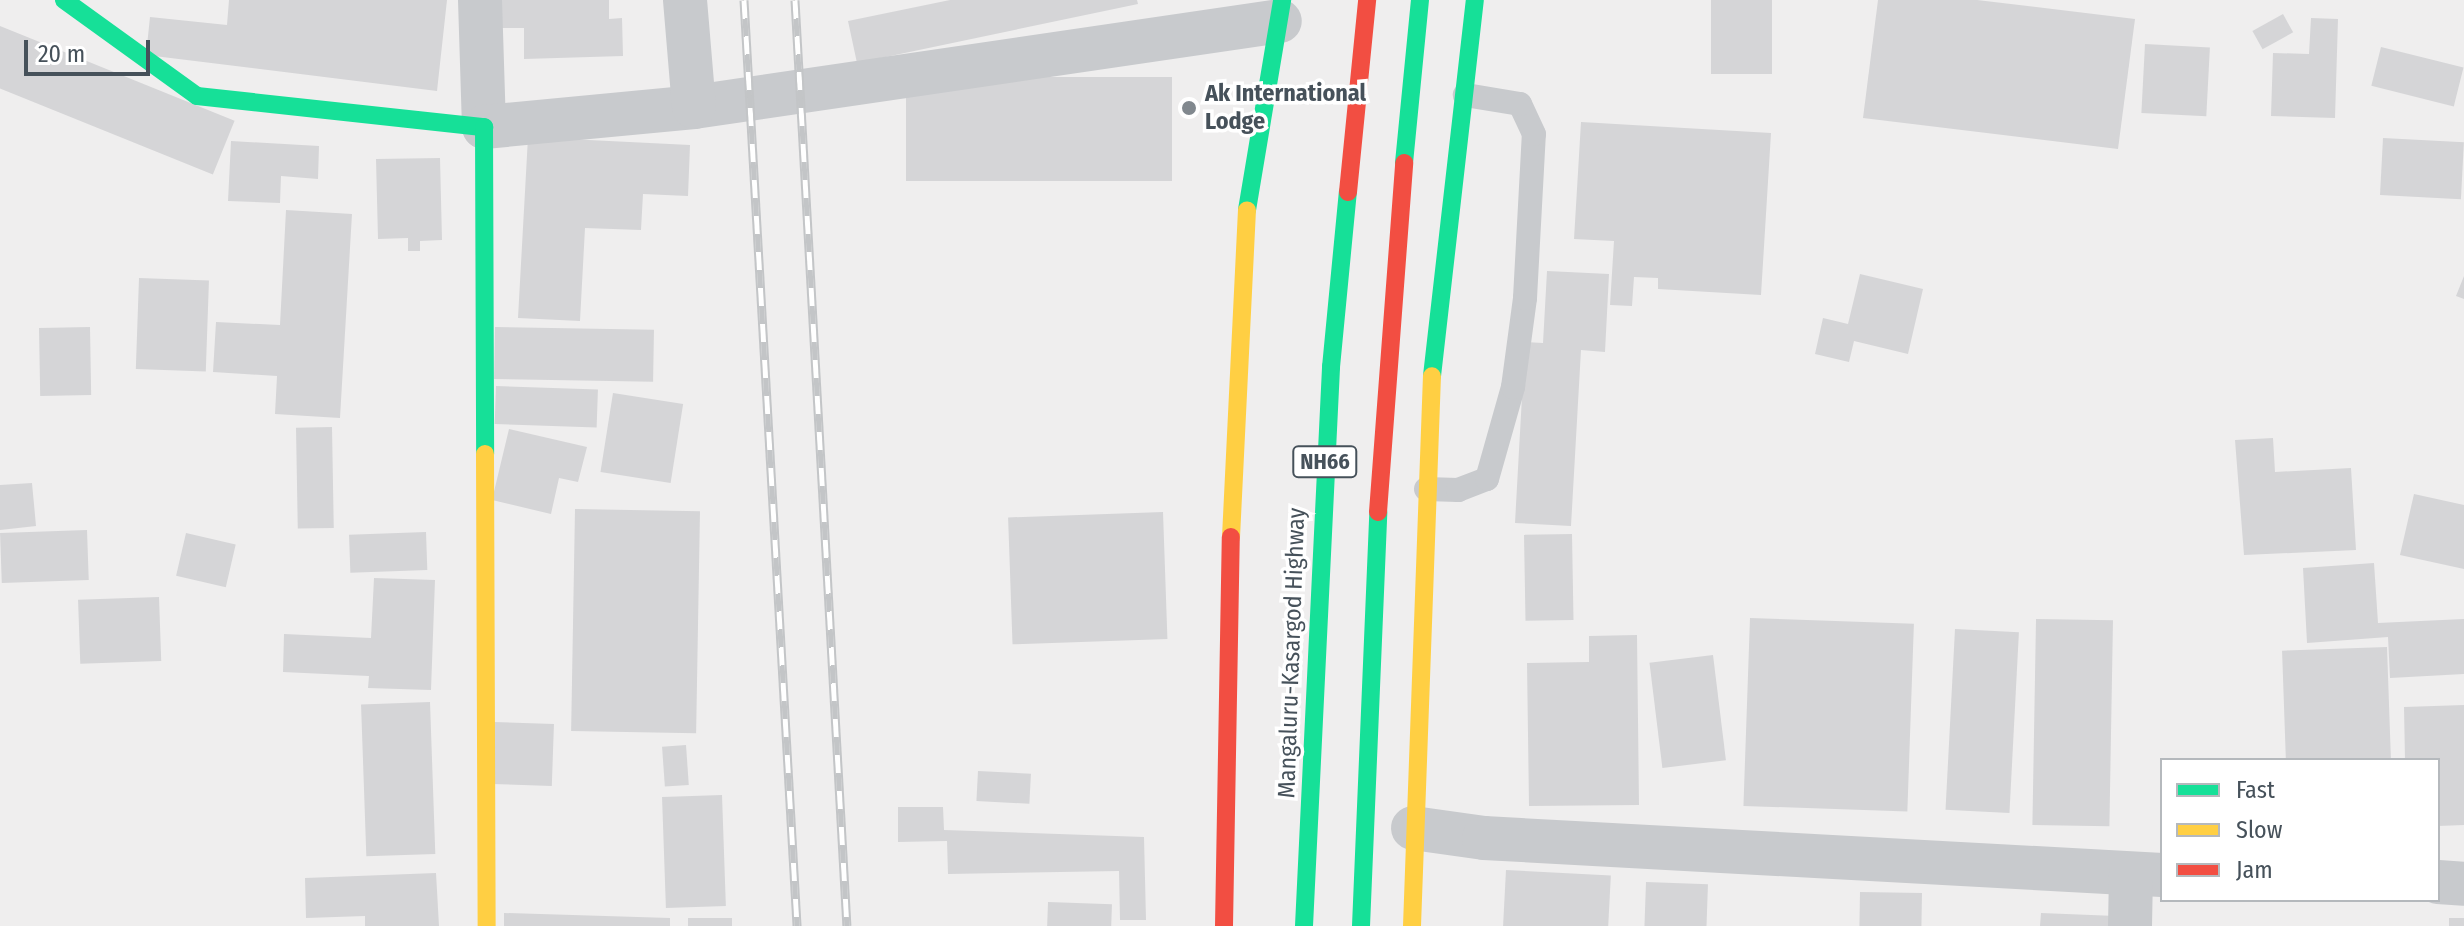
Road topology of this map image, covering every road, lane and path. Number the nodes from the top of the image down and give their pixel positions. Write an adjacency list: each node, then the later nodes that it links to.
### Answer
1 (64, 0): 10 (main road)
2 (480, 0): 10 (street)
3 (685, 0): 9 (street)
4 (1367, 0): 18 (main road, Mangaluru-Kasargod Highway / NH66)
5 (1420, 0): 19 (main road, NH66)
6 (1475, 0): 8 (main road)
7 (1281, 11): 9 (street); 17 (main road)
8 (1465, 95): 11 (main road); 11 (lane)
9 (694, 107): 10 (street)
10 (484, 127): 16 (main road)
11 (1426, 489): 12 (main road)
12 (1413, 828): 13 (street); 20 (main road)
13 (2147, 874): 21 (street)
14 (2440, 882): 15 (street)
15 (2464, 884)
16 (487, 926)
17 (1224, 926)
18 (1304, 926)
19 (1361, 926)
20 (1412, 926)
21 (2130, 926)

